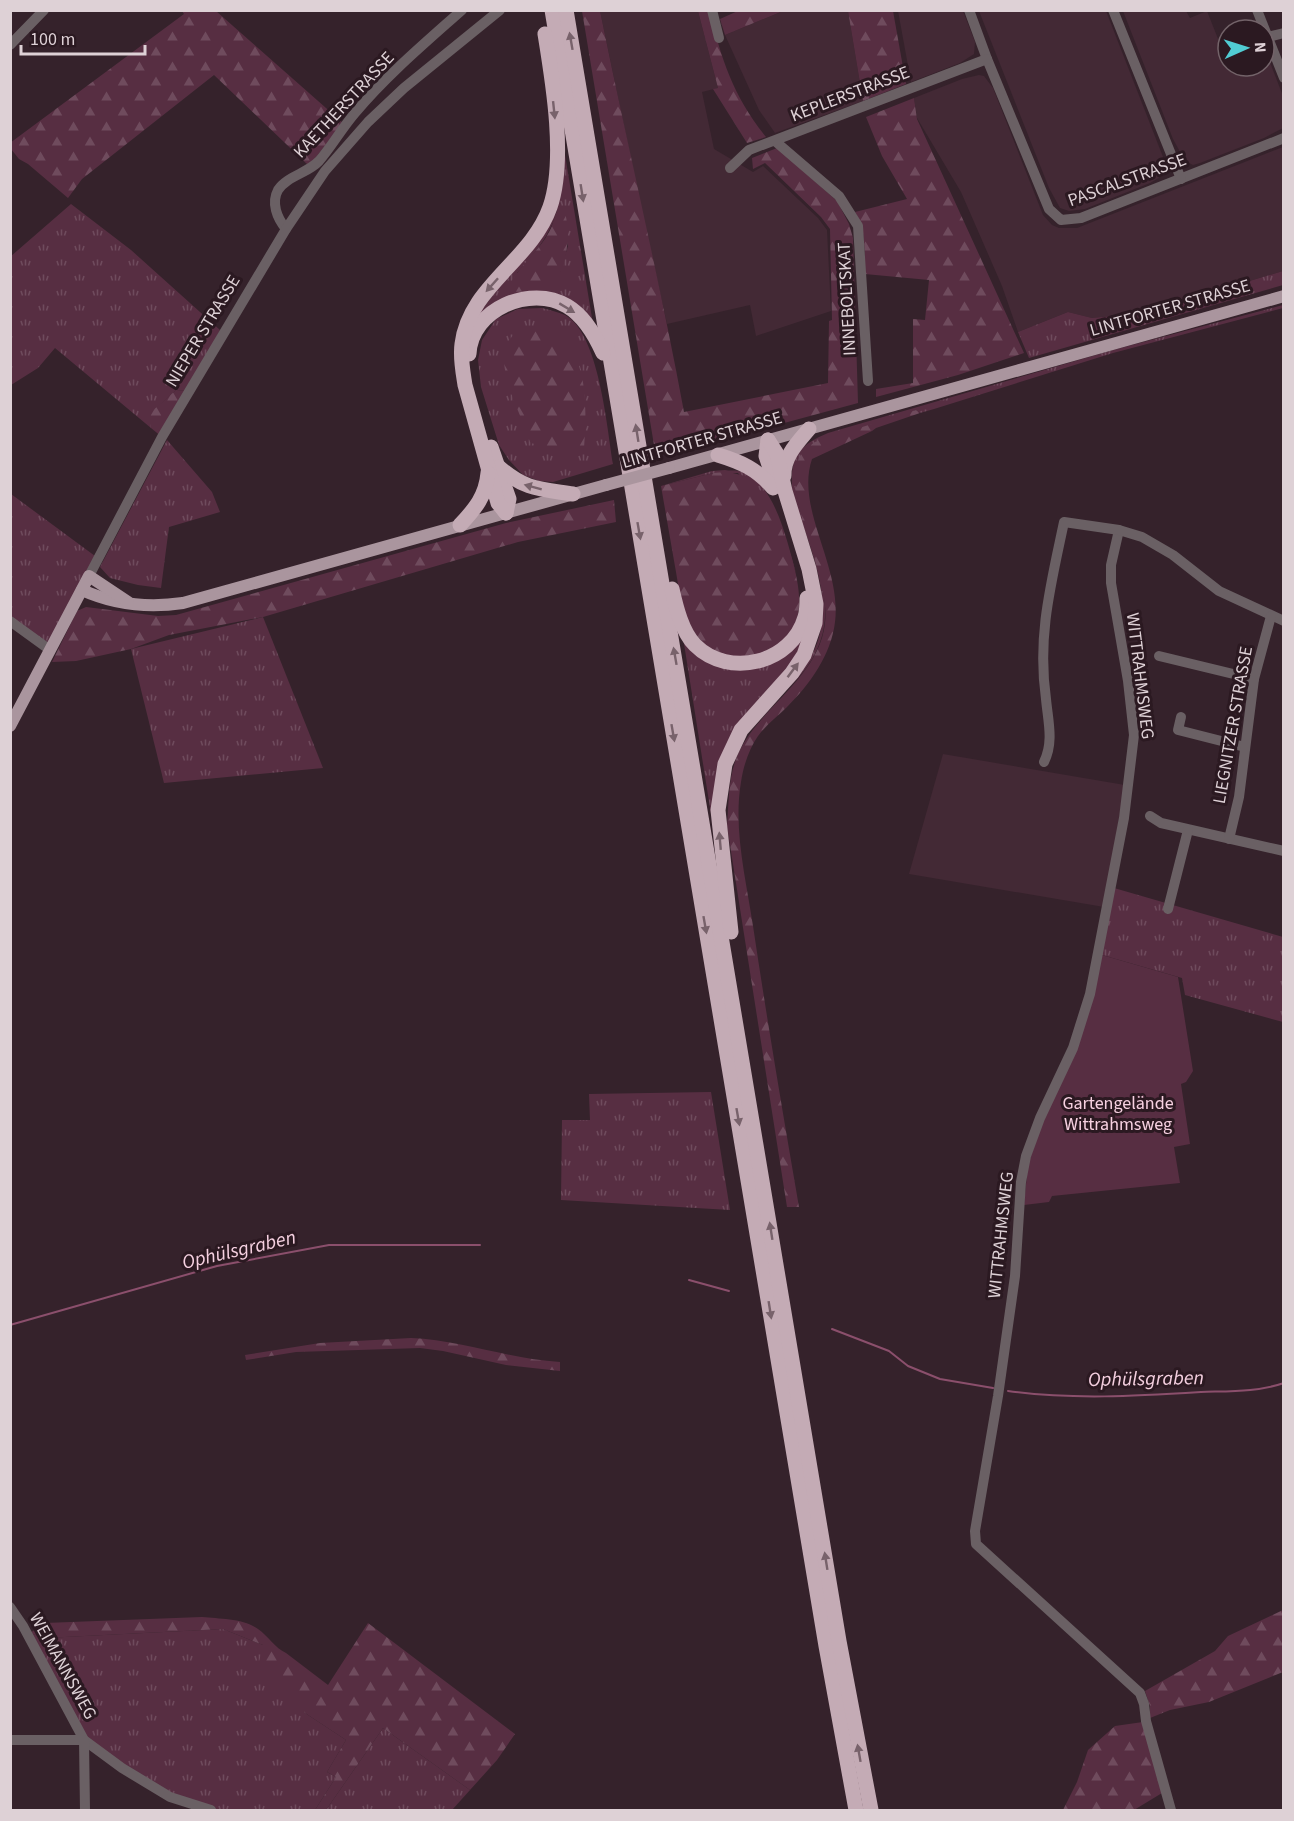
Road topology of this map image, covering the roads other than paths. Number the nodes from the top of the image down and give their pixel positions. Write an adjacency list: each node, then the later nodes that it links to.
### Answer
1 (44, 10): 11 (street)
2 (462, 10): 19 (street, KAETHERSTRASSE)
3 (500, 10): 19 (street, NIEPER STRASSE)
4 (542, 10): 26 (highway, one-way to 26)
5 (552, 10): 21 (highway, one-way to 21)
6 (566, 10): 29 (highway, one-way to 6)
7 (712, 10): 10 (street)
8 (969, 10): 13 (street, PASCALSTRASSE)
9 (1113, 10): 18 (street)
10 (719, 38)
11 (10, 45)
12 (1276, 58): 14 (street)
13 (987, 59): 16 (street, KEPLERSTRASSE); 18 (street, PASCALSTRASSE)
14 (1284, 78)
15 (1284, 138): 18 (street, PASCALSTRASSE)
16 (776, 141): 17 (street, KEPLERSTRASSE); 22 (street, INNEBOLTSKAT)
17 (730, 168)
18 (1181, 179)
19 (286, 229): 33 (street, NIEPER STRASSE)
20 (1284, 296): 23 (main road, LINTFORTER STRASSE)
21 (614, 381): 26 (highway, one-way to 21); 57 (highway, one-way to 57)
22 (868, 381)
23 (808, 429): 24 (main road, LINTFORTER STRASSE); 27 (highway)
24 (768, 440): 25 (main road, LINTFORTER STRASSE); 27 (highway)
25 (718, 455): 27 (highway); 28 (main road, LINTFORTER STRASSE, bridge)
26 (494, 467): 28 (highway, one-way to 26); 30 (highway); 31 (highway)
27 (782, 493): 29 (highway); 51 (highway, one-way to 27)
28 (573, 494): 30 (main road, LINTFORTER STRASSE)
29 (650, 511): 51 (highway, one-way to 29)
30 (506, 513): 31 (main road, LINTFORTER STRASSE)
31 (460, 525): 35 (main road, LINTFORTER STRASSE)
32 (1119, 530): 36 (street); 45 (street); 59 (street, WITTRAHMSWEG)
33 (90, 576): 34 (main road, NIEPER STRASSE); 35 (main road, LINTFORTER STRASSE)
34 (82, 590): 35 (main road, LINTFORTER STRASSE); 39 (main road, NIEPER STRASSE)
35 (129, 603)
36 (1271, 616): 38 (street); 41 (street, LIEGNITZER STRASSE)
37 (10, 621): 39 (street)
38 (1284, 621)
39 (50, 650): 43 (main road, NIEPER STRASSE)
40 (1159, 656): 41 (street)
41 (1254, 679): 44 (street, LIEGNITZER STRASSE)
42 (1181, 717): 44 (street)
43 (10, 726)
44 (1245, 747): 48 (street, LIEGNITZER STRASSE)
45 (1044, 762)
46 (1150, 816): 47 (street)
47 (1188, 830): 48 (street); 50 (street)
48 (1228, 839): 49 (street)
49 (1284, 851)
50 (1168, 909)
51 (740, 1045): 58 (highway, one-way to 51)
52 (10, 1607): 54 (street, WEIMANNSWEG)
53 (10, 1740): 54 (street)
54 (84, 1740): 55 (street); 56 (street, WEIMANNSWEG)
55 (85, 1810)
56 (211, 1810)
57 (856, 1810)
58 (871, 1810)
59 (1171, 1810)

